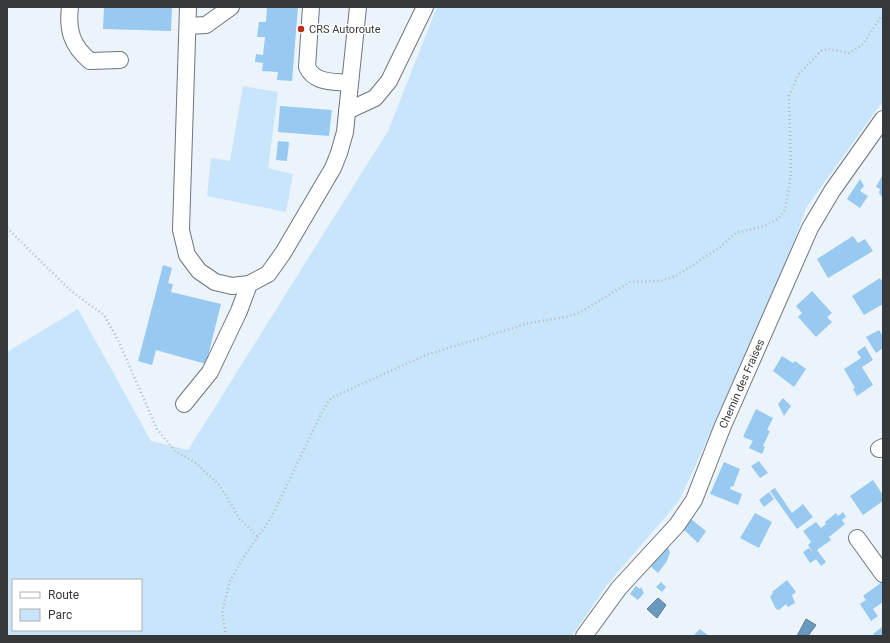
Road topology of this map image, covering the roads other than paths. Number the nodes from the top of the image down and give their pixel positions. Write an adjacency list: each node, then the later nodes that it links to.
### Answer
1 (70, 7): 8 (street)
2 (188, 7): 7 (street)
3 (231, 7): 7 (street)
4 (311, 7): 9 (street)
5 (358, 7): 9 (street)
6 (425, 7): 10 (street)
7 (188, 26): 12 (street)
8 (120, 60)
9 (350, 83): 10 (street)
10 (347, 111): 12 (street)
11 (883, 119): 16 (street, Chemin des Fraises)
12 (249, 284): 13 (street)
13 (184, 404)
14 (857, 538): 15 (street)
15 (883, 574)
16 (584, 636)

